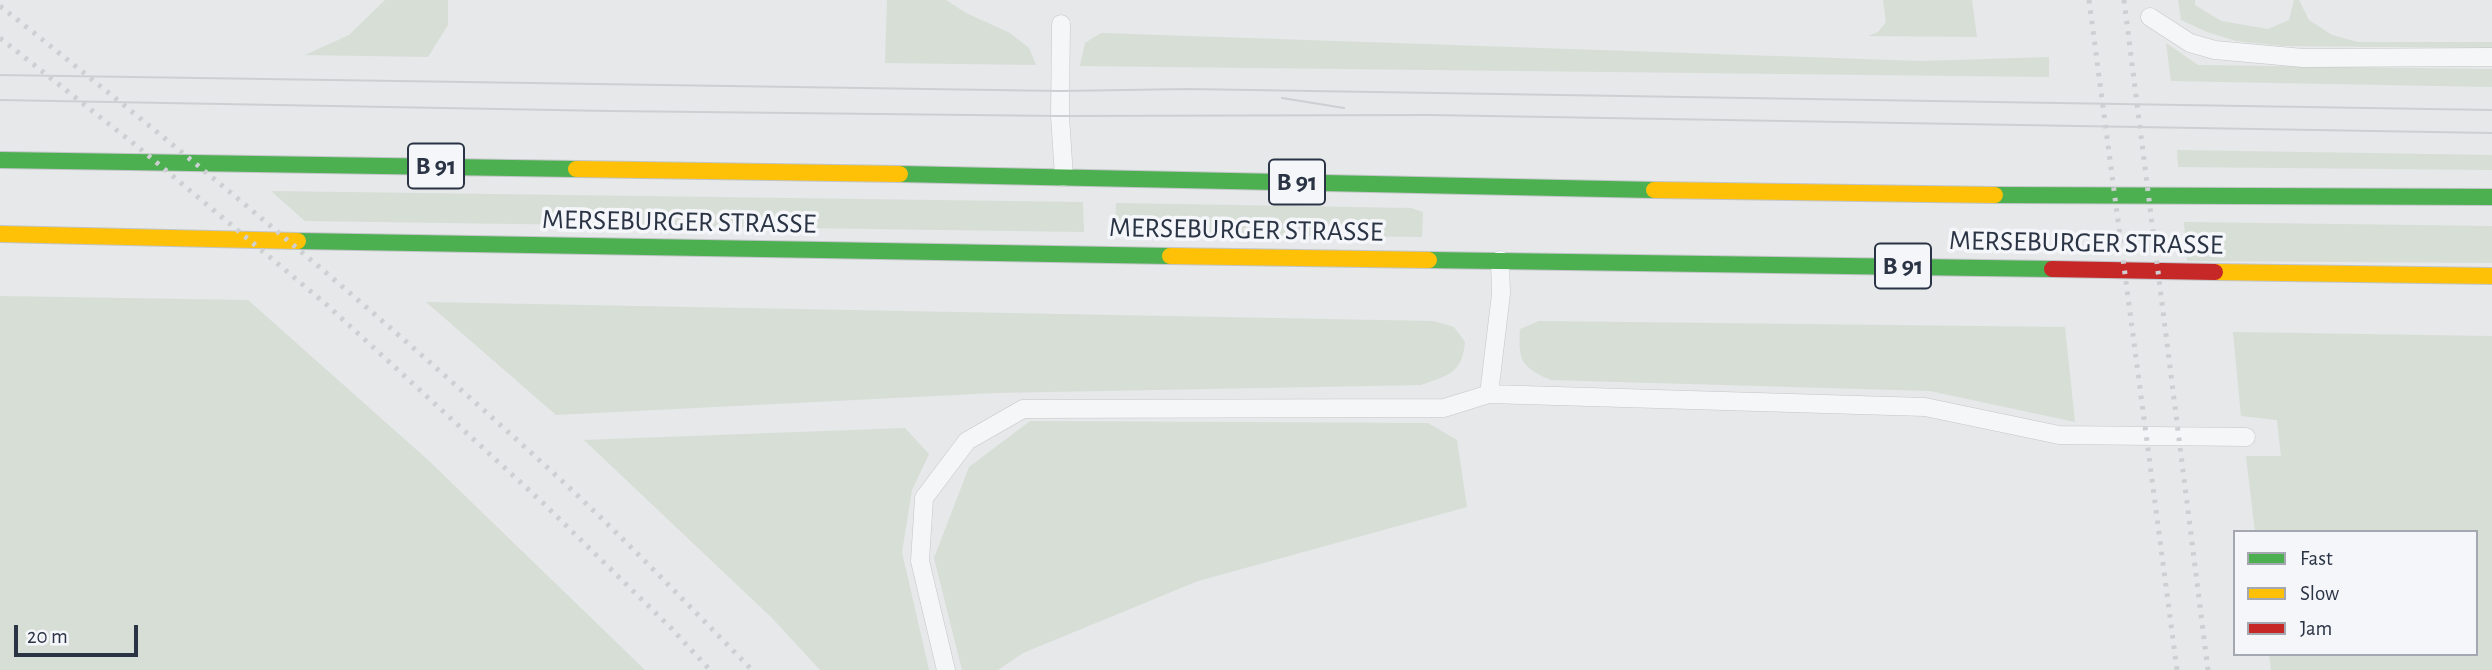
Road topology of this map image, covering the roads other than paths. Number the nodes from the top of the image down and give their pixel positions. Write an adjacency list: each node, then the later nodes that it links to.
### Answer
1 (2150, 17): 3 (lane)
2 (1061, 24): 5 (lane)
3 (2492, 57)
4 (0, 160): 5 (main road, MERSEBURGER STRASSE / B 91)
5 (1065, 177): 6 (main road, MERSEBURGER STRASSE / B 91)
6 (2492, 197)
7 (0, 234): 8 (main road, MERSEBURGER STRASSE / B 91)
8 (1500, 260): 9 (main road, MERSEBURGER STRASSE / B 91); 10 (lane)
9 (2492, 276)
10 (1489, 394): 11 (lane); 12 (lane)
11 (2246, 437)
12 (946, 670)

